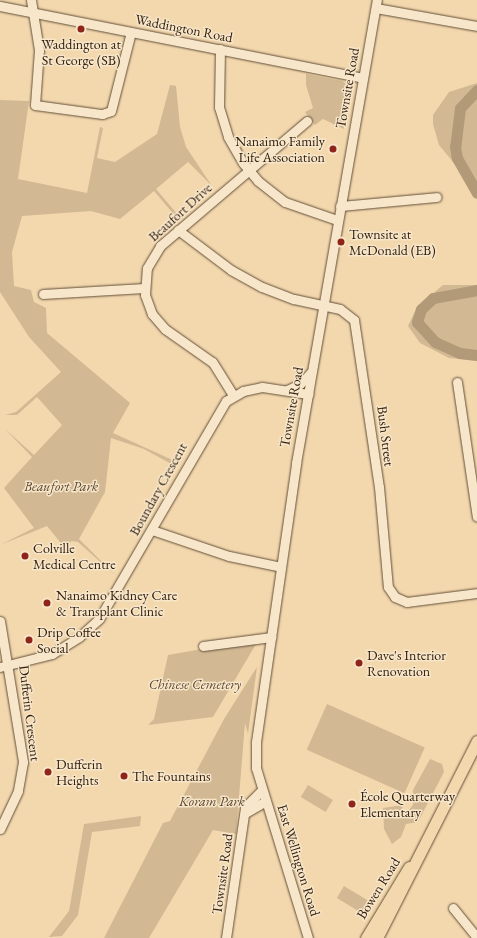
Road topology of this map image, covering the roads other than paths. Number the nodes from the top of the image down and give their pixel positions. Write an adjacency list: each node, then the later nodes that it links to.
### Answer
1 (32, 0): 4 (street)
2 (376, 4): 5 (street); 8 (street, Townsite Road)
3 (0, 6): 4 (street, Waddington Road)
4 (33, 11): 6 (street, Waddington Road); 6 (street)
5 (477, 26)
6 (131, 32): 7 (street, Waddington Road)
7 (220, 49): 8 (street, Waddington Road); 10 (street)
8 (363, 78): 12 (street, Townsite Road)
9 (307, 121): 10 (street, Beaufort Drive)
10 (249, 171): 13 (street); 14 (street, Beaufort Drive)
11 (437, 197): 12 (street)
12 (340, 206): 13 (street, Townsite Road)
13 (337, 220): 17 (street, Townsite Road)
14 (178, 230): 15 (street, Beaufort Drive); 17 (street, Bush Street)
15 (144, 288): 16 (street); 22 (street, Beaufort Drive)
16 (43, 294)
17 (322, 306): 18 (street, Townsite Road); 26 (street, Bush Street)
18 (311, 371): 20 (street); 21 (street, Townsite Road)
19 (457, 382): 23 (street)
20 (287, 390): 21 (street, Boundary Crescent); 22 (street, Boundary Crescent)
21 (308, 394): 25 (street, Townsite Road)
22 (233, 395): 24 (street, Boundary Crescent)
23 (477, 517)
24 (152, 530): 25 (street); 30 (street, Boundary Crescent)
25 (280, 567): 28 (street, Townsite Road)
26 (477, 593)
27 (0, 621): 30 (street, Dufferin Crescent)
28 (271, 636): 29 (street); 33 (street, Townsite Road)
29 (203, 646)
30 (10, 666): 31 (street, Boundary Crescent); 36 (street, Dufferin Crescent)
31 (0, 667)
32 (477, 741): 37 (main road, Bowen Road)
33 (262, 790): 34 (street, East Wellington Road); 35 (street, Townsite Road)
34 (266, 801): 35 (street); 40 (street, East Wellington Road)
35 (245, 813): 39 (street, Townsite Road)
36 (0, 828)
37 (418, 855): 41 (main road, Bowen Road); 42 (main road, Bowen Road)
38 (453, 908): 43 (street)
39 (226, 938)
40 (308, 938)
41 (366, 938)
42 (377, 938)
43 (477, 938)

